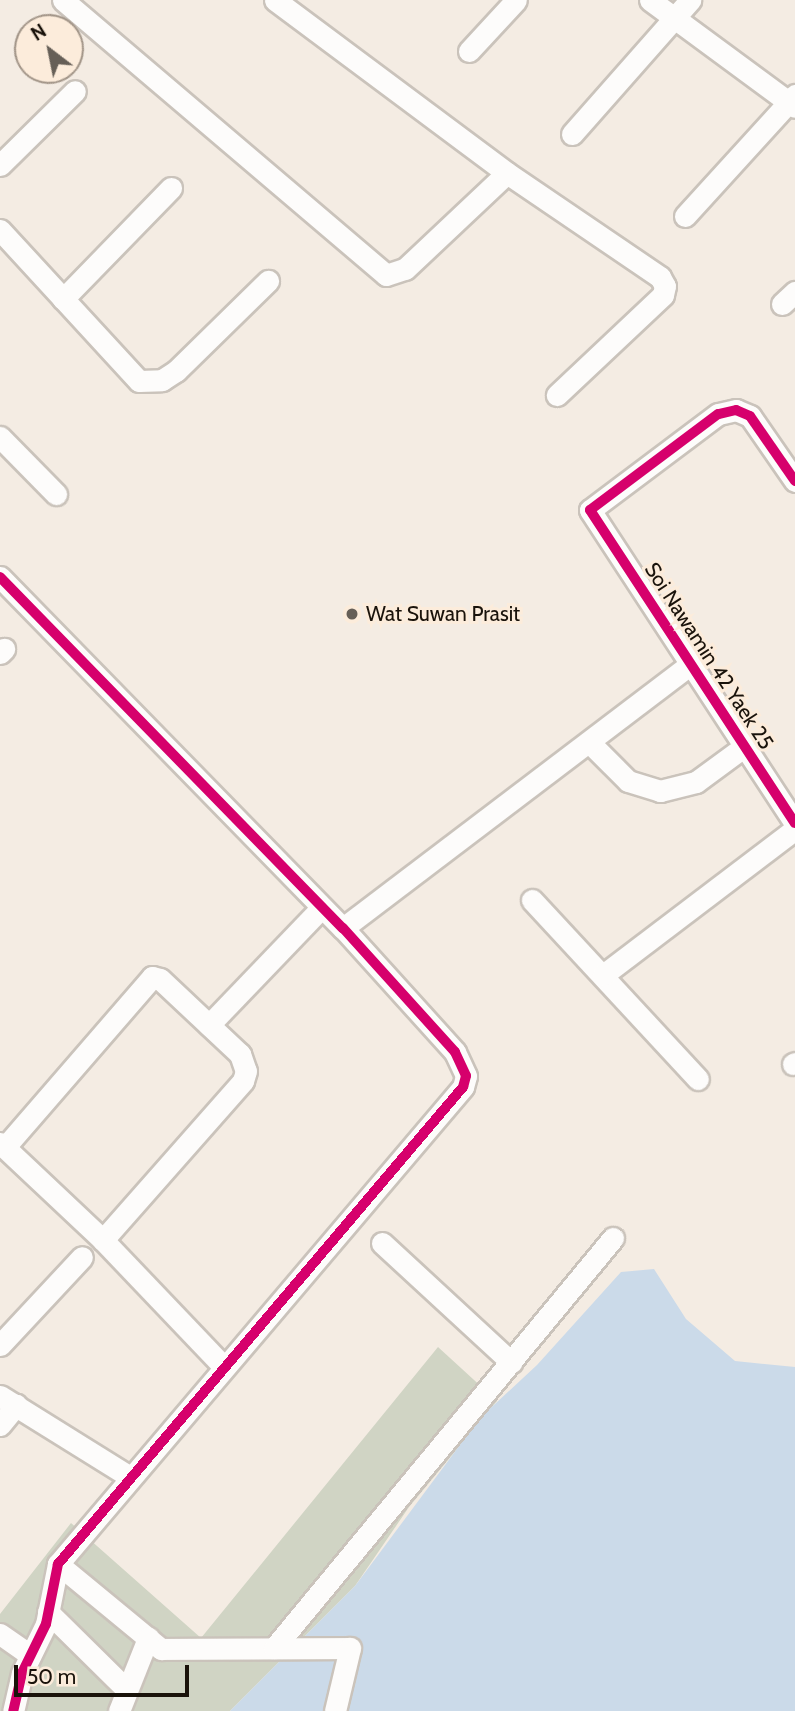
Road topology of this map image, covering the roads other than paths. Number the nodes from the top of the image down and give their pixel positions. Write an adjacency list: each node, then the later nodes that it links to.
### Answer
1 (63, 0): 12 (street)
2 (275, 0): 12 (street)
3 (516, 0): 7 (street)
4 (650, 0): 6 (street)
5 (690, 0): 6 (street)
6 (673, 19): 9 (street); 10 (street)
7 (469, 51)
8 (75, 91): 11 (street)
9 (793, 101): 14 (street)
10 (572, 134)
11 (0, 165)
12 (507, 173): 18 (street)
13 (171, 188): 17 (street)
14 (685, 216)
15 (0, 230): 17 (street)
16 (268, 281): 17 (street)
17 (63, 299)
18 (557, 395)
19 (0, 437): 21 (street)
20 (795, 481): 23 (street, Soi Nawamin 42 Yaek 25)
21 (56, 494)
22 (0, 577): 29 (street)
23 (691, 664): 24 (street); 25 (street, Soi Nawamin 42 Yaek 25)
24 (589, 742): 25 (street); 30 (street)
25 (745, 746): 26 (street, Soi Nawamin 42 Yaek 25)
26 (795, 823)
27 (795, 829): 31 (street)
28 (532, 900): 31 (street)
29 (322, 907): 30 (street); 32 (street)
30 (343, 928): 41 (street)
31 (603, 975): 33 (street)
32 (209, 1025): 34 (street); 36 (street)
33 (698, 1079)
34 (2, 1145): 36 (street)
35 (613, 1238): 40 (street)
36 (103, 1240): 41 (street)
37 (382, 1243): 40 (street)
38 (82, 1258): 39 (street)
39 (0, 1345)
40 (511, 1362): 49 (street)
41 (223, 1367): 44 (street)
42 (8, 1400): 43 (street); 44 (street)
43 (0, 1425)
44 (130, 1478): 45 (street)
45 (58, 1564): 46 (street); 48 (street)
46 (48, 1612): 50 (street); 51 (street)
47 (0, 1634): 50 (street)
48 (148, 1638): 49 (street); 51 (street)
49 (275, 1648): 54 (street)
50 (30, 1655): 52 (street)
51 (127, 1690): 53 (street)
52 (13, 1711)
53 (119, 1711)
54 (335, 1711)

